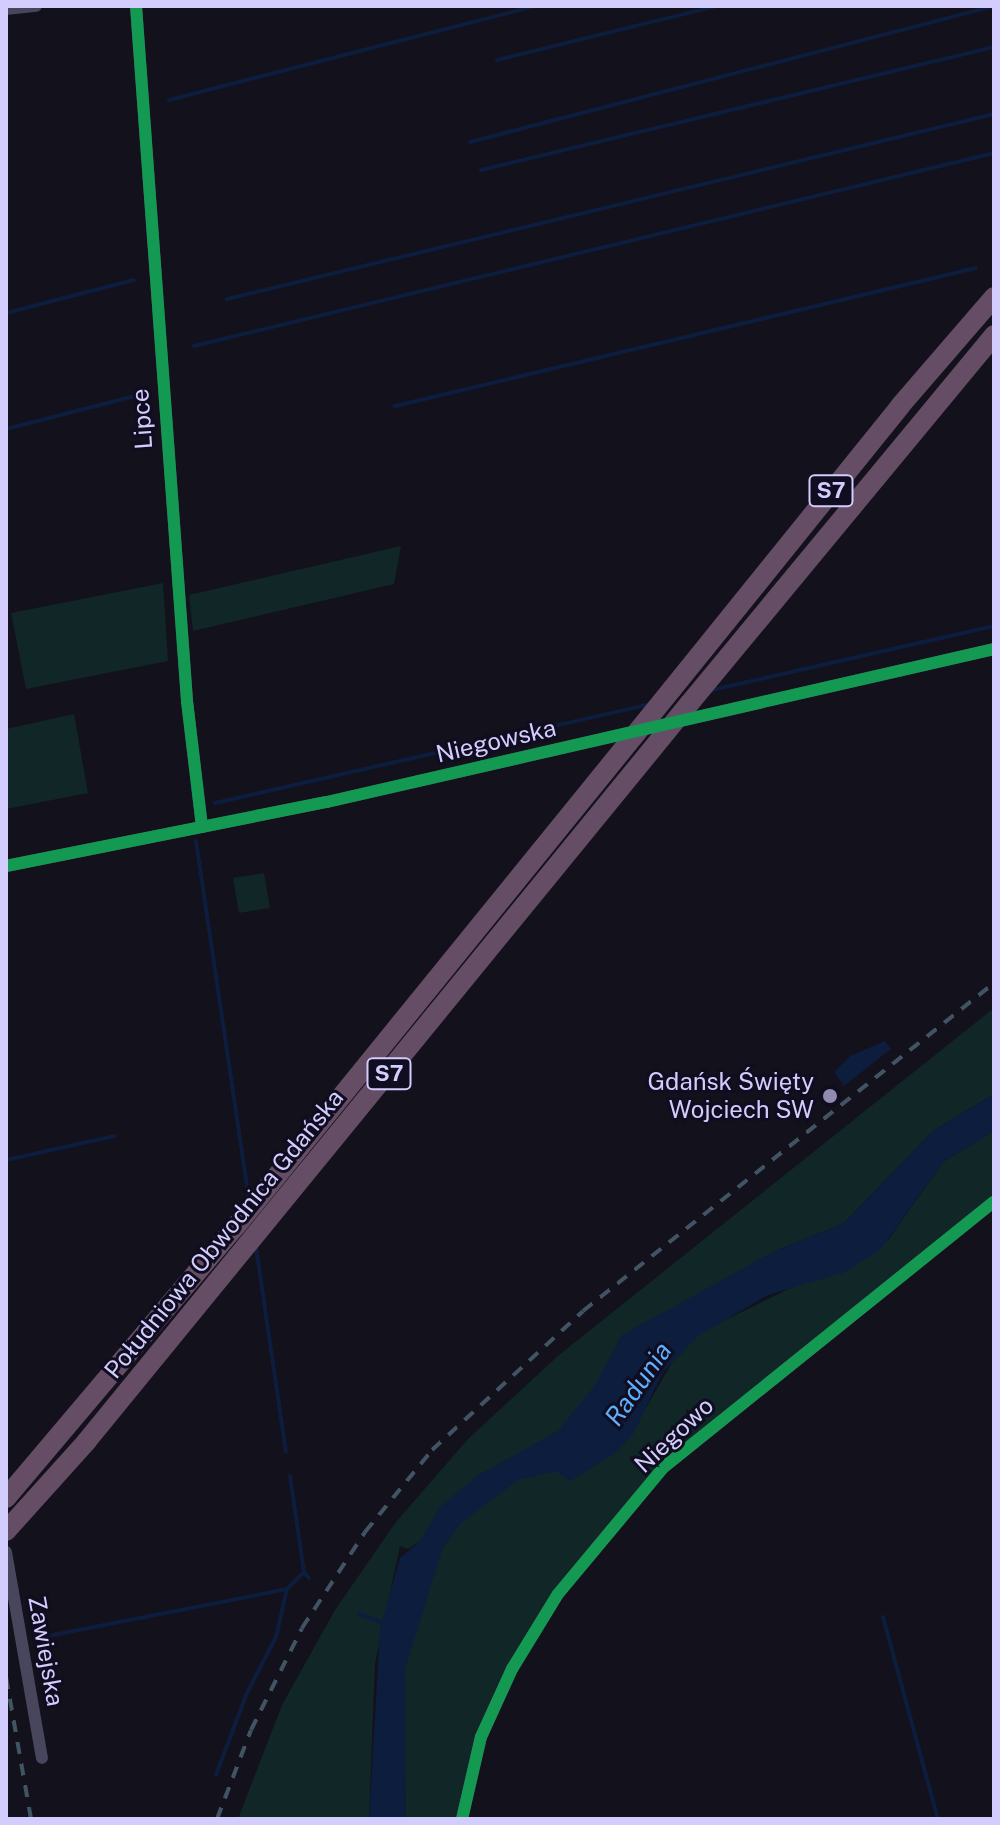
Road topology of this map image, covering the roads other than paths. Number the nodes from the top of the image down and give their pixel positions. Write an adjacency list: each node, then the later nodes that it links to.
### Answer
1 (36, 6): 3 (street)
2 (136, 6): 7 (street, Lipce)
3 (6, 9)
4 (994, 297): 10 (highway, Południowa Obwodnica Gdańska / S7, bridge)
5 (994, 335): 11 (highway, Południowa Obwodnica Gdańska / S7, bridge)
6 (994, 649): 7 (street, Niegowska)
7 (202, 827): 8 (street, Niegowska)
8 (6, 866)
9 (994, 1202): 14 (street, Niegowo)
10 (6, 1498)
11 (6, 1531)
12 (6, 1552): 13 (street, Zawiejska)
13 (42, 1758)
14 (462, 1819)

